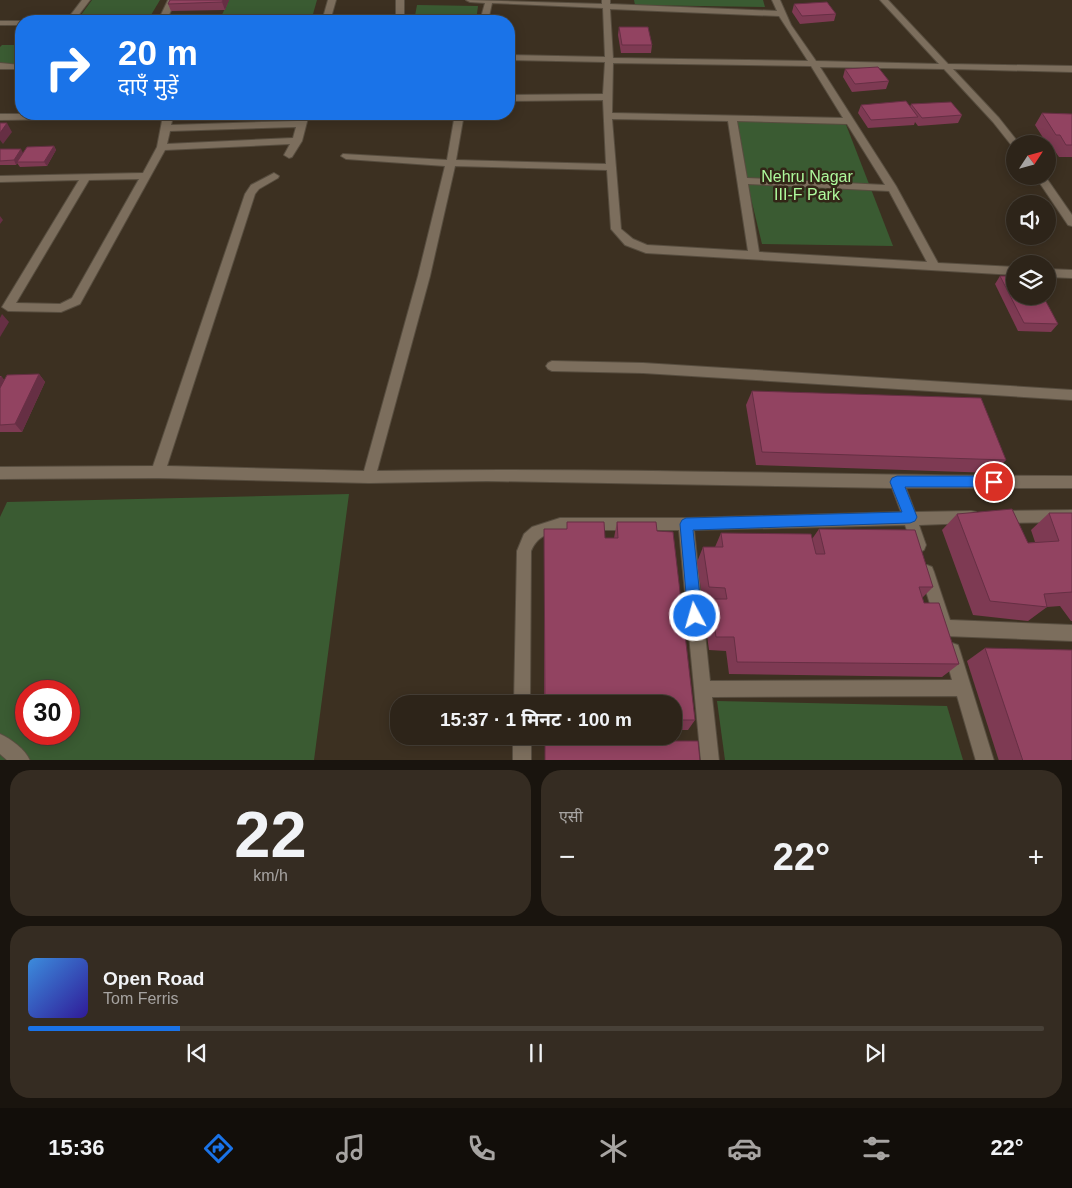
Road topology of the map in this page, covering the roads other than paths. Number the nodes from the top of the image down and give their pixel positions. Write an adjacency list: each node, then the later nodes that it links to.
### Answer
1 (86, 0): 11 (street)
2 (172, 0): 12 (street)
3 (332, 0): 13 (street)
4 (400, 0): 14 (street)
5 (470, 0): 8 (street)
6 (776, 0): 10 (street)
7 (884, 0): 23 (street)
8 (490, 1): 9 (street); 15 (street)
9 (606, 3): 10 (street); 19 (street)
10 (781, 14): 20 (street)
11 (75, 15)
12 (165, 15)
13 (328, 15)
14 (400, 15)
15 (486, 15)
16 (0, 23): 17 (street)
17 (15, 23)
18 (515, 58): 19 (street)
19 (609, 59): 20 (street); 25 (street)
20 (813, 63): 23 (street); 35 (street)
21 (0, 66): 22 (street)
22 (15, 66)
23 (946, 66): 24 (street); 37 (street)
24 (1072, 69)
25 (607, 97): 26 (street); 27 (street)
26 (515, 98)
27 (607, 116): 30 (street); 43 (street)
28 (0, 117): 29 (street)
29 (15, 117)
30 (732, 119): 35 (street); 48 (street)
31 (166, 120): 36 (street)
32 (287, 120): 36 (street)
33 (302, 120): 38 (street)
34 (459, 120): 42 (street)
35 (850, 121): 50 (street)
36 (167, 128): 39 (street)
37 (1007, 135)
38 (297, 141): 39 (street); 40 (street)
39 (162, 147): 44 (street)
40 (290, 155)
41 (346, 156): 42 (street)
42 (452, 163): 43 (street); 62 (street)
43 (612, 166): 52 (street)
44 (146, 176): 46 (street); 57 (street)
45 (274, 176): 60 (street)
46 (86, 177): 47 (street); 57 (street)
47 (0, 179)
48 (742, 181): 50 (street); 52 (street)
49 (1046, 185): 51 (street)
50 (892, 188): 53 (street)
51 (1072, 223)
52 (754, 255): 53 (street)
53 (934, 267): 54 (street)
54 (1006, 271)
55 (1056, 273): 56 (street)
56 (1072, 274)
57 (4, 307)
58 (552, 366): 59 (street)
59 (1072, 395)
60 (158, 472): 61 (street); 62 (street)
61 (0, 473)
62 (368, 477): 63 (street)
63 (897, 482): 64 (street); 66 (street)
64 (1072, 482)
65 (1072, 516): 66 (street)
66 (910, 517): 67 (street); 68 (street)
67 (686, 524): 71 (street); 72 (street)
68 (945, 628): 69 (street); 70 (street)
69 (1072, 633)
70 (963, 688): 71 (street); 78 (street)
71 (703, 689): 77 (street)
72 (522, 695)
73 (0, 743): 75 (street)
74 (522, 745): 76 (street)
75 (22, 760)
76 (522, 760)
77 (710, 760)
78 (985, 760)

